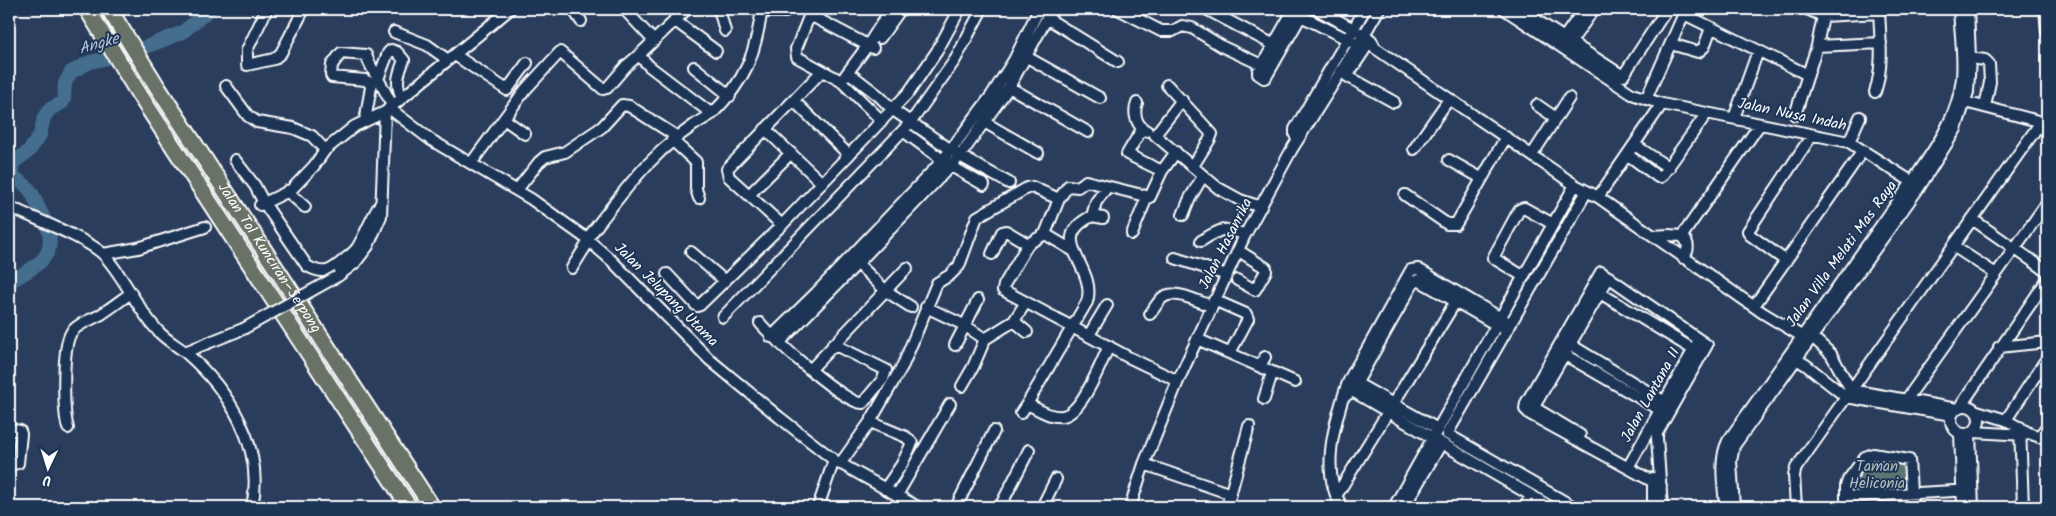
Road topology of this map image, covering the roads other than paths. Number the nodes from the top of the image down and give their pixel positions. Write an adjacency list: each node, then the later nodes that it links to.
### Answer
1 (87, 9): 279 (highway, Jalan Tol Kunciran–Serpong)
2 (109, 9): 280 (highway, Jalan Tol Kunciran–Serpong)
3 (267, 9): 4 (street)
4 (304, 9)
5 (510, 9): 57 (street)
6 (573, 9): 38 (street)
7 (624, 9): 45 (street)
8 (687, 9): 37 (street)
9 (719, 9): 40 (street)
10 (891, 9): 51 (street)
11 (901, 9): 51 (street)
12 (960, 9): 92 (street)
13 (982, 9): 92 (street)
14 (1039, 9): 44 (street)
15 (1118, 9): 62 (street)
16 (1206, 9): 50 (street)
17 (1317, 9): 43 (street)
18 (1365, 9): 43 (street)
19 (1379, 9): 47 (street, Jalan Hasanrika)
20 (1504, 9): 75 (street, Jalan Nusa Indah)
21 (1519, 9): 46 (street)
22 (1584, 9): 46 (street)
23 (1594, 9): 46 (street)
24 (1667, 9): 46 (street)
25 (1807, 9): 36 (street)
26 (1959, 9): 82 (street, Jalan Villa Melati Mas Raya)
27 (1968, 9): 58 (street, Jalan Villa Melati Mas Raya)
28 (2045, 9): 42 (street)
29 (762, 10): 33 (street); 74 (street)
30 (1296, 11): 43 (street); 50 (street); 62 (street)
31 (1685, 11): 39 (street); 49 (street)
32 (1879, 11): 36 (street); 48 (street)
33 (785, 12)
34 (811, 12): 51 (street); 64 (street)
35 (1050, 14): 44 (street); 60 (street)
36 (1823, 16): 52 (street)
37 (674, 20): 45 (street); 53 (street)
38 (581, 21)
39 (1711, 28): 49 (street); 54 (street)
40 (725, 31)
41 (394, 32): 57 (street)
42 (2047, 32)
43 (1350, 34): 47 (street); 111 (street)
44 (1030, 38): 56 (street); 119 (street)
45 (654, 41): 55 (street)
46 (1566, 41)
47 (1367, 43): 79 (street); 83 (street); 111 (street, Jalan Hasanrika)
48 (1881, 43): 52 (street); 73 (street)
49 (1670, 44): 75 (street)
50 (1274, 45): 62 (street)
51 (871, 46): 59 (street)
52 (1817, 46): 66 (street)
53 (716, 50)
54 (1758, 51): 66 (street); 95 (street)
55 (640, 55): 90 (street); 96 (street)
56 (1026, 56): 72 (street); 77 (street)
57 (452, 57): 61 (street); 76 (street)
58 (1970, 58): 82 (street, Jalan Villa Melati Mas Raya); 87 (street)
59 (859, 62): 65 (street); 68 (street)
60 (1118, 62)
61 (527, 63)
62 (1262, 65)
63 (694, 67): 74 (street)
64 (822, 71): 69 (street); 81 (street)
65 (848, 72): 68 (street); 69 (street)
66 (1808, 75): 91 (street)
67 (378, 79): 76 (street); 88 (street); 97 (street)
68 (859, 79): 92 (street)
69 (841, 81): 98 (street)
70 (1166, 85): 80 (street)
71 (226, 86): 115 (street)
72 (1009, 87): 99 (street); 105 (street)
73 (1875, 92)
74 (730, 96): 90 (street)
75 (1642, 97): 85 (street, Jalan Nusa Indah)
76 (402, 98): 88 (street)
77 (1100, 98)
78 (1569, 98): 94 (street)
79 (1449, 99): 109 (street); 114 (street)
80 (1182, 100): 107 (street); 128 (street)
81 (794, 101): 102 (street); 122 (street)
82 (1962, 101): 87 (street); 135 (street, Jalan Villa Melati Mas Raya)
83 (1394, 102)
84 (1137, 103): 103 (street)
85 (1662, 104): 89 (street, Jalan Nusa Indah); 113 (street)
86 (1537, 105): 94 (street)
87 (1984, 107): 100 (street)
88 (389, 109): 97 (street); 126 (street, Jalan Jelupang Utama); 148 (street)
89 (1706, 113): 95 (street, Jalan Nusa Indah); 129 (street)
90 (712, 114): 110 (street)
91 (1795, 115)
92 (902, 116): 98 (street); 104 (street); 119 (street)
93 (1860, 117): 112 (street)
94 (1556, 118): 123 (street)
95 (1734, 118): 101 (street, Jalan Nusa Indah)
96 (504, 119): 106 (street); 126 (street)
97 (365, 121): 115 (street)
98 (882, 121): 122 (street)
99 (984, 122): 119 (street); 120 (street)
100 (2044, 123): 157 (street)
101 (1760, 124): 108 (street, Jalan Nusa Indah); 165 (street)
102 (765, 129): 118 (street); 142 (street)
103 (1142, 129): 107 (street); 130 (street)
104 (903, 131): 127 (street); 207 (street)
105 (1088, 132)
106 (525, 134)
107 (1155, 135): 116 (street)
108 (1812, 135): 112 (street, Jalan Nusa Indah); 179 (street)
109 (1506, 137): 123 (street); 132 (street)
110 (674, 138): 139 (street); 146 (street); 166 (street)
111 (1298, 139): 152 (street, Jalan Hasanrika)
112 (1849, 142): 117 (street, Jalan Nusa Indah)
113 (1635, 145): 121 (street); 129 (street)
114 (1414, 149)
115 (325, 150): 140 (street)
116 (1176, 152): 128 (street); 130 (street)
117 (1862, 152): 135 (street, Jalan Nusa Indah); 179 (street)
118 (791, 153): 133 (street); 142 (street)
119 (955, 153): 127 (street); 134 (street)
120 (1038, 153)
121 (1628, 154): 129 (street); 145 (street)
122 (849, 155): 133 (street)
123 (1532, 155): 137 (street)
124 (235, 160): 150 (street)
125 (1449, 160): 132 (street)
126 (472, 162): 139 (street, Jalan Jelupang Utama)
127 (947, 163): 136 (street); 178 (street)
128 (1193, 166): 131 (street)
129 (1669, 168)
130 (1162, 171): 144 (street)
131 (1203, 176): 152 (street); 154 (street)
132 (1482, 178): 143 (street)
133 (822, 183): 159 (street)
134 (1009, 183)
135 (1916, 184): 216 (street, Jalan Villa Melati Mas Raya)
136 (984, 185)
137 (1575, 185): 141 (street); 158 (street)
138 (1107, 187): 144 (street); 147 (street); 155 (street)
139 (517, 190): 166 (street, Jalan Jelupang Utama)
140 (287, 191): 150 (street); 151 (street)
141 (1587, 192): 145 (street); 213 (street)
142 (749, 195): 159 (street)
143 (1405, 195)
144 (1147, 197): 162 (street)
145 (1598, 197): 164 (street)
146 (699, 198)
147 (1059, 199): 161 (street); 204 (street)
148 (381, 203): 150 (street); 227 (street, bridge)
149 (2047, 203): 170 (street)
150 (262, 204)
151 (305, 207)
152 (1261, 207): 163 (street, Jalan Hasanrika)
153 (9, 208): 174 (street)
154 (1183, 215)
155 (1092, 216): 156 (street); 171 (street)
156 (1103, 218)
157 (1972, 219): 169 (street); 170 (street)
158 (1553, 224): 187 (street); 187 (street)
159 (782, 225): 192 (street)
160 (205, 227): 174 (street)
161 (1045, 234): 168 (street); 171 (street)
162 (1132, 234)
163 (1245, 235): 167 (street); 172 (street, Jalan Hasanrika)
164 (1654, 236): 165 (street); 176 (street)
165 (1682, 236): 176 (street)
166 (588, 240): 180 (street); 263 (street, Jalan Jelupang Utama)
167 (1201, 241)
168 (1028, 244): 175 (street); 200 (street)
169 (1953, 246): 185 (street); 238 (street)
170 (2014, 249): 183 (street); 185 (street)
171 (1072, 250): 212 (street)
172 (1239, 251): 186 (street, Jalan Hasanrika); 189 (street)
173 (691, 252): 192 (street)
174 (103, 254): 194 (street)
175 (992, 254)
176 (1685, 256): 202 (street)
177 (1175, 258): 186 (street)
178 (854, 260): 193 (street); 219 (street)
179 (1786, 260): 202 (street)
180 (572, 268)
181 (907, 268): 193 (street)
182 (1415, 269): 190 (street); 209 (street); 236 (street)
183 (2047, 271)
184 (668, 274): 192 (street)
185 (1996, 274): 240 (street)
186 (1227, 275): 201 (street, Jalan Hasanrika)
187 (1524, 276): 209 (street)
188 (1609, 277): 195 (street); 226 (street); 245 (street)
189 (1237, 280)
190 (1418, 280): 199 (street); 236 (street)
191 (2047, 280): 197 (street)
192 (724, 281)
193 (886, 291): 205 (street); 221 (street)
194 (131, 293): 227 (street); 253 (street)
195 (1600, 293): 223 (street); 226 (street)
196 (2047, 295): 197 (street)
197 (2034, 298): 225 (street)
198 (978, 300): 211 (street)
199 (1456, 301): 209 (street); 244 (street)
200 (1026, 302): 208 (street); 212 (street)
201 (1213, 303): 206 (street); 218 (street, Jalan Hasanrika); 228 (street)
202 (1756, 304): 216 (street)
203 (1107, 305): 215 (street)
204 (926, 307): 211 (street); 250 (street)
205 (911, 308)
206 (1150, 314)
207 (723, 317)
208 (1014, 321): 214 (street); 217 (street)
209 (1498, 321): 213 (street); 258 (street)
210 (760, 323): 219 (street)
211 (964, 326): 217 (street); 222 (street)
212 (1073, 327): 215 (street); 242 (street)
213 (1509, 327): 261 (street)
214 (1027, 332)
215 (1089, 335): 224 (street)
216 (1807, 336): 230 (street, Jalan Villa Melati Mas Raya); 238 (street)
217 (985, 339): 237 (street)
218 (1197, 339): 228 (street); 234 (street, Jalan Hasanrika)
219 (775, 340): 232 (street)
220 (2047, 342): 225 (street)
221 (833, 344): 232 (street); 232 (street)
222 (955, 344)
223 (1571, 345): 229 (street); 243 (street)
224 (1109, 346): 234 (street); 242 (street)
225 (2000, 347): 246 (street)
226 (1700, 348): 243 (street, Jalan Lantana II); 269 (street, Jalan Lantana II)
227 (185, 352): 278 (street)
228 (1230, 353): 233 (street)
229 (1565, 355): 243 (street); 245 (street)
230 (1793, 357): 238 (street); 262 (street, Jalan Villa Melati Mas Raya)
231 (2047, 358): 249 (street)
232 (811, 369)
233 (1272, 372): 235 (street); 239 (street)
234 (1178, 381): 265 (street, Jalan Hasanrika)
235 (1295, 382)
236 (1351, 385): 244 (street); 275 (street)
237 (962, 386)
238 (1849, 394): 240 (street); 246 (street); 298 (street)
239 (1264, 399)
240 (1906, 400): 246 (street)
241 (950, 404): 274 (street)
242 (1027, 404): 248 (street)
243 (1662, 406): 266 (street, Jalan Lantana II)
244 (1391, 408): 258 (street); 275 (street)
245 (1530, 409): 266 (street); 269 (street)
246 (1956, 410): 247 (street); 257 (street)
247 (1977, 411): 249 (street); 257 (street)
248 (1021, 413)
249 (2006, 420): 256 (street)
250 (870, 422): 263 (street); 270 (street)
251 (1249, 426): 273 (street)
252 (2047, 426): 259 (street)
253 (68, 428)
254 (9, 429): 264 (street)
255 (994, 431): 283 (street)
256 (2020, 431): 257 (street); 259 (street); 302 (street)
257 (1968, 433): 271 (street)
258 (1437, 437): 267 (street); 289 (street); 290 (street)
259 (2039, 437)
260 (1029, 450): 284 (street)
261 (1490, 459): 267 (street); 293 (street)
262 (1727, 461): 296 (street, Jalan Villa Melati Mas Raya); 297 (street, Jalan Villa Melati Mas Raya)
263 (837, 462): 270 (street, Jalan Jelupang Utama); 281 (street)
264 (14, 464)
265 (1144, 464): 273 (street); 286 (street, Jalan Hasanrika)
266 (1630, 464): 269 (street)
267 (1484, 469): 276 (street)
268 (1056, 479): 285 (street)
269 (1657, 482): 294 (street, Jalan Lantana II); 295 (street, Jalan Lantana II)
270 (885, 489): 274 (street, Jalan Jelupang Utama)
271 (1967, 490): 272 (street); 300 (street); 301 (street)
272 (1912, 492): 277 (street); 277 (street); 299 (street)
273 (1232, 494): 287 (street)
274 (897, 495): 282 (street, Jalan Jelupang Utama)
275 (1336, 496): 288 (street)
276 (1532, 496): 291 (street); 292 (street)
277 (1846, 502)
278 (252, 507)
279 (409, 507)
280 (432, 507)
281 (818, 507)
282 (918, 507)
283 (956, 507)
284 (1000, 507)
285 (1042, 507)
286 (1130, 507)
287 (1227, 507)
288 (1342, 507)
289 (1394, 507)
290 (1404, 507)
291 (1525, 507)
292 (1551, 507)
293 (1574, 507)
294 (1653, 507)
295 (1662, 507)
296 (1725, 507)
297 (1734, 507)
298 (1796, 507)
299 (1912, 507)
300 (1963, 507)
301 (1973, 507)
302 (2024, 507)

